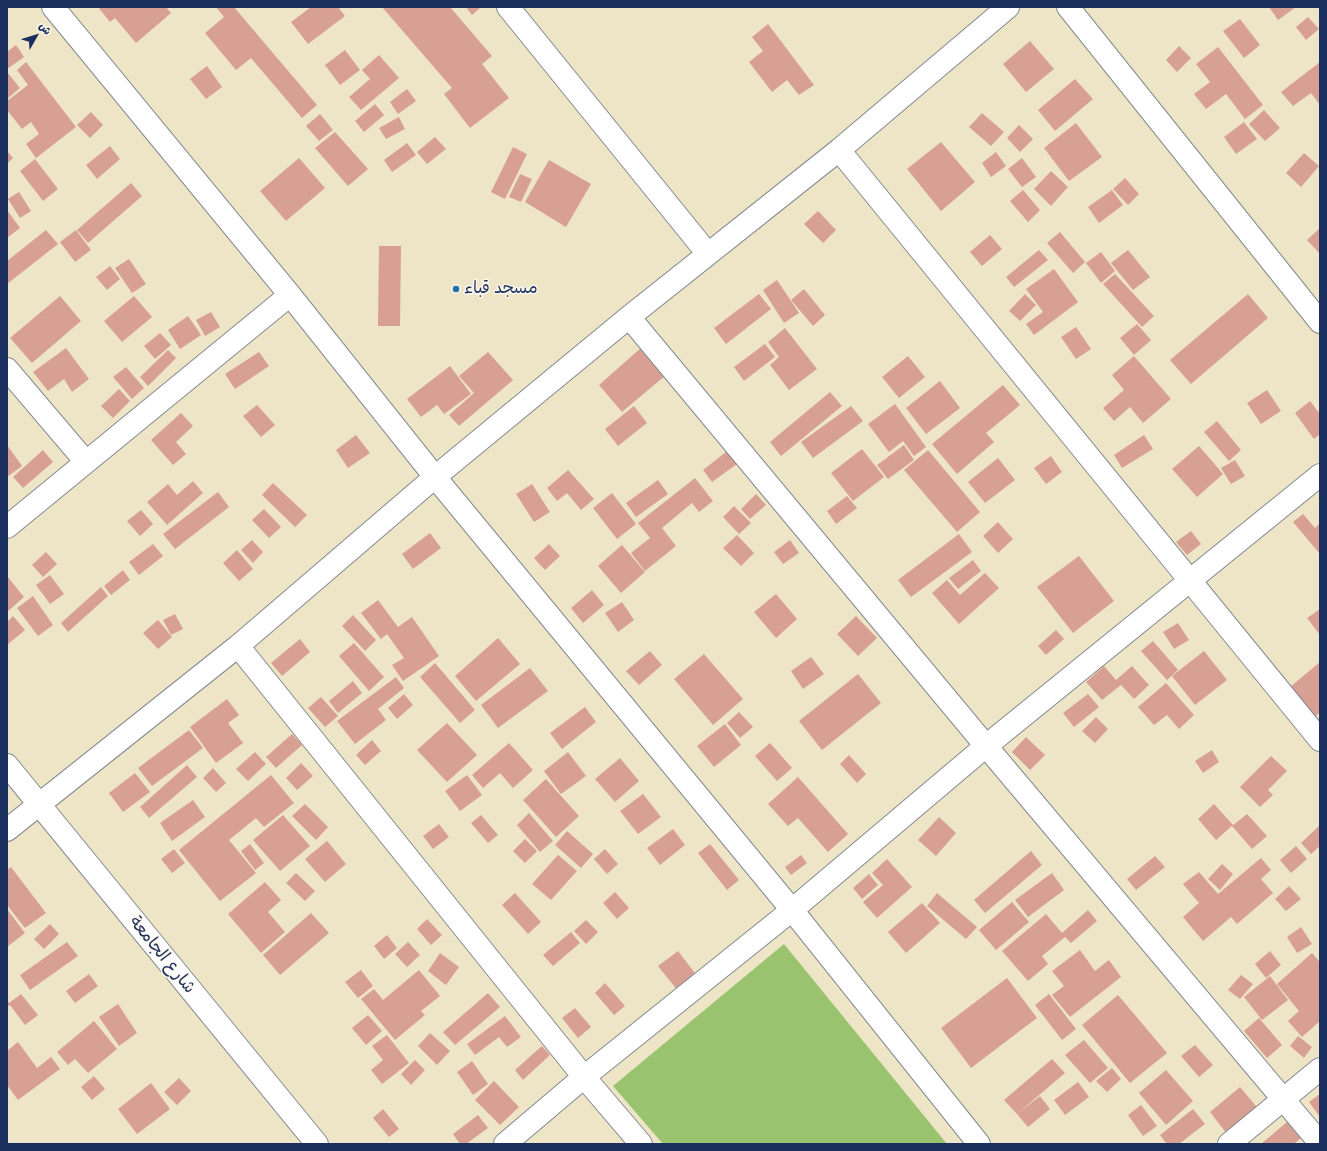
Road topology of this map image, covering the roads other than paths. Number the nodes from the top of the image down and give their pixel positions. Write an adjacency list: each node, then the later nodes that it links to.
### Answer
1 (53, 7): 7 (street)
2 (508, 7): 6 (street)
3 (1008, 7): 5 (street)
4 (1068, 7): 8 (street)
5 (839, 150): 6 (street); 15 (street)
6 (708, 254): 9 (street)
7 (290, 295): 11 (street); 13 (street)
8 (1317, 310)
9 (629, 317): 13 (street); 18 (street)
10 (7, 369): 11 (street)
11 (86, 462): 14 (street)
12 (1320, 475): 15 (street)
13 (435, 477): 16 (street); 22 (street)
14 (7, 527)
15 (1190, 581): 17 (street); 18 (street)
16 (238, 646): 20 (street); 24 (street)
17 (1320, 740)
18 (986, 746): 22 (street); 25 (street)
19 (7, 765): 20 (street, شارع الجامعة)
20 (39, 804): 21 (street); 27 (street, شارع الجامعة)
21 (7, 830)
22 (792, 910): 24 (street); 30 (street)
23 (1320, 1069): 25 (street)
24 (584, 1077): 28 (street); 29 (street)
25 (1284, 1100): 26 (street); 31 (street)
26 (1320, 1143)
27 (317, 1144)
28 (505, 1144)
29 (641, 1144)
30 (979, 1144)
31 (1229, 1144)

